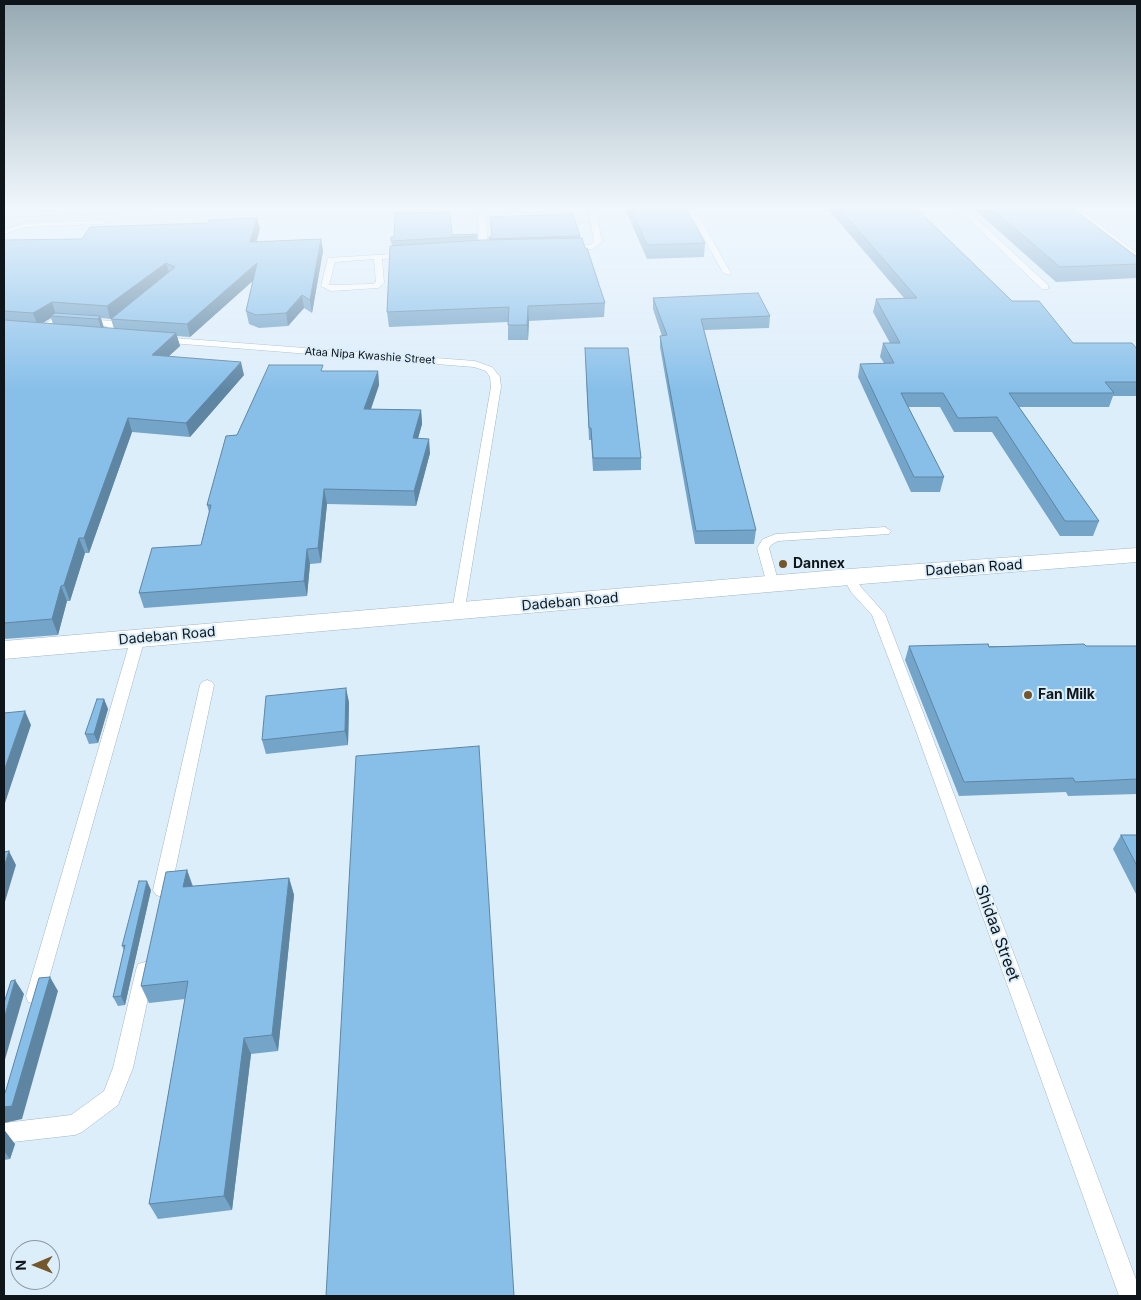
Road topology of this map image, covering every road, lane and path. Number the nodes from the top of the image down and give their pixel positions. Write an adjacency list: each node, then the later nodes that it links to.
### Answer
1 (329, 270): 2 (lane)
2 (379, 270)
3 (725, 270): 5 (lane)
4 (1026, 270): 6 (lane)
5 (727, 273)
6 (1045, 287)
7 (58, 332): 8 (lane)
8 (105, 336)
9 (154, 340): 14 (lane, Ataa Nipa Kwashie Street)
10 (885, 531): 13 (lane)
11 (1137, 555): 12 (street, Dadeban Road)
12 (849, 577): 13 (street, Dadeban Road); 22 (lane, Shidaa Street)
13 (773, 584): 14 (street, Dadeban Road)
14 (459, 612): 15 (street, Dadeban Road)
15 (138, 638): 16 (street, Dadeban Road); 20 (lane)
16 (4, 650)
17 (207, 685): 18 (lane)
18 (159, 905)
19 (148, 953): 21 (lane)
20 (31, 1009)
21 (4, 1133)
22 (1131, 1296)

